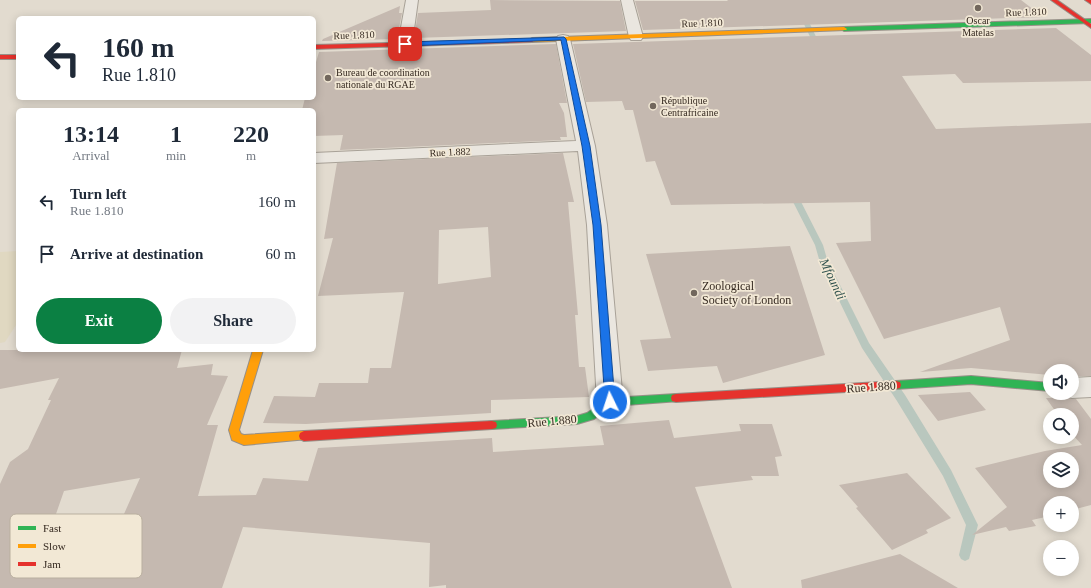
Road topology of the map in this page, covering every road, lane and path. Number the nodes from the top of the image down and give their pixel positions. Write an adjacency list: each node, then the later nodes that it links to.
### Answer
1 (412, 0): 9 (street)
2 (627, 0): 7 (street)
3 (1054, 0): 6 (main road)
4 (1088, 0): 5 (main road)
5 (1091, 2)
6 (1089, 23): 7 (main road, Rue 1.810)
7 (636, 37): 8 (main road, Rue 1.810)
8 (564, 39): 9 (main road, Rue 1.810); 13 (street)
9 (405, 44): 10 (main road, Rue 1.810)
10 (316, 47)
11 (0, 57): 12 (main road)
12 (16, 57)
13 (586, 146): 14 (street, Rue 1.882); 19 (street)
14 (316, 160)
15 (257, 352): 19 (main road, Rue 1.880)
16 (1043, 386): 19 (main road, Rue 1.880)
17 (1091, 387): 18 (street)
18 (1079, 388)
19 (610, 402)

